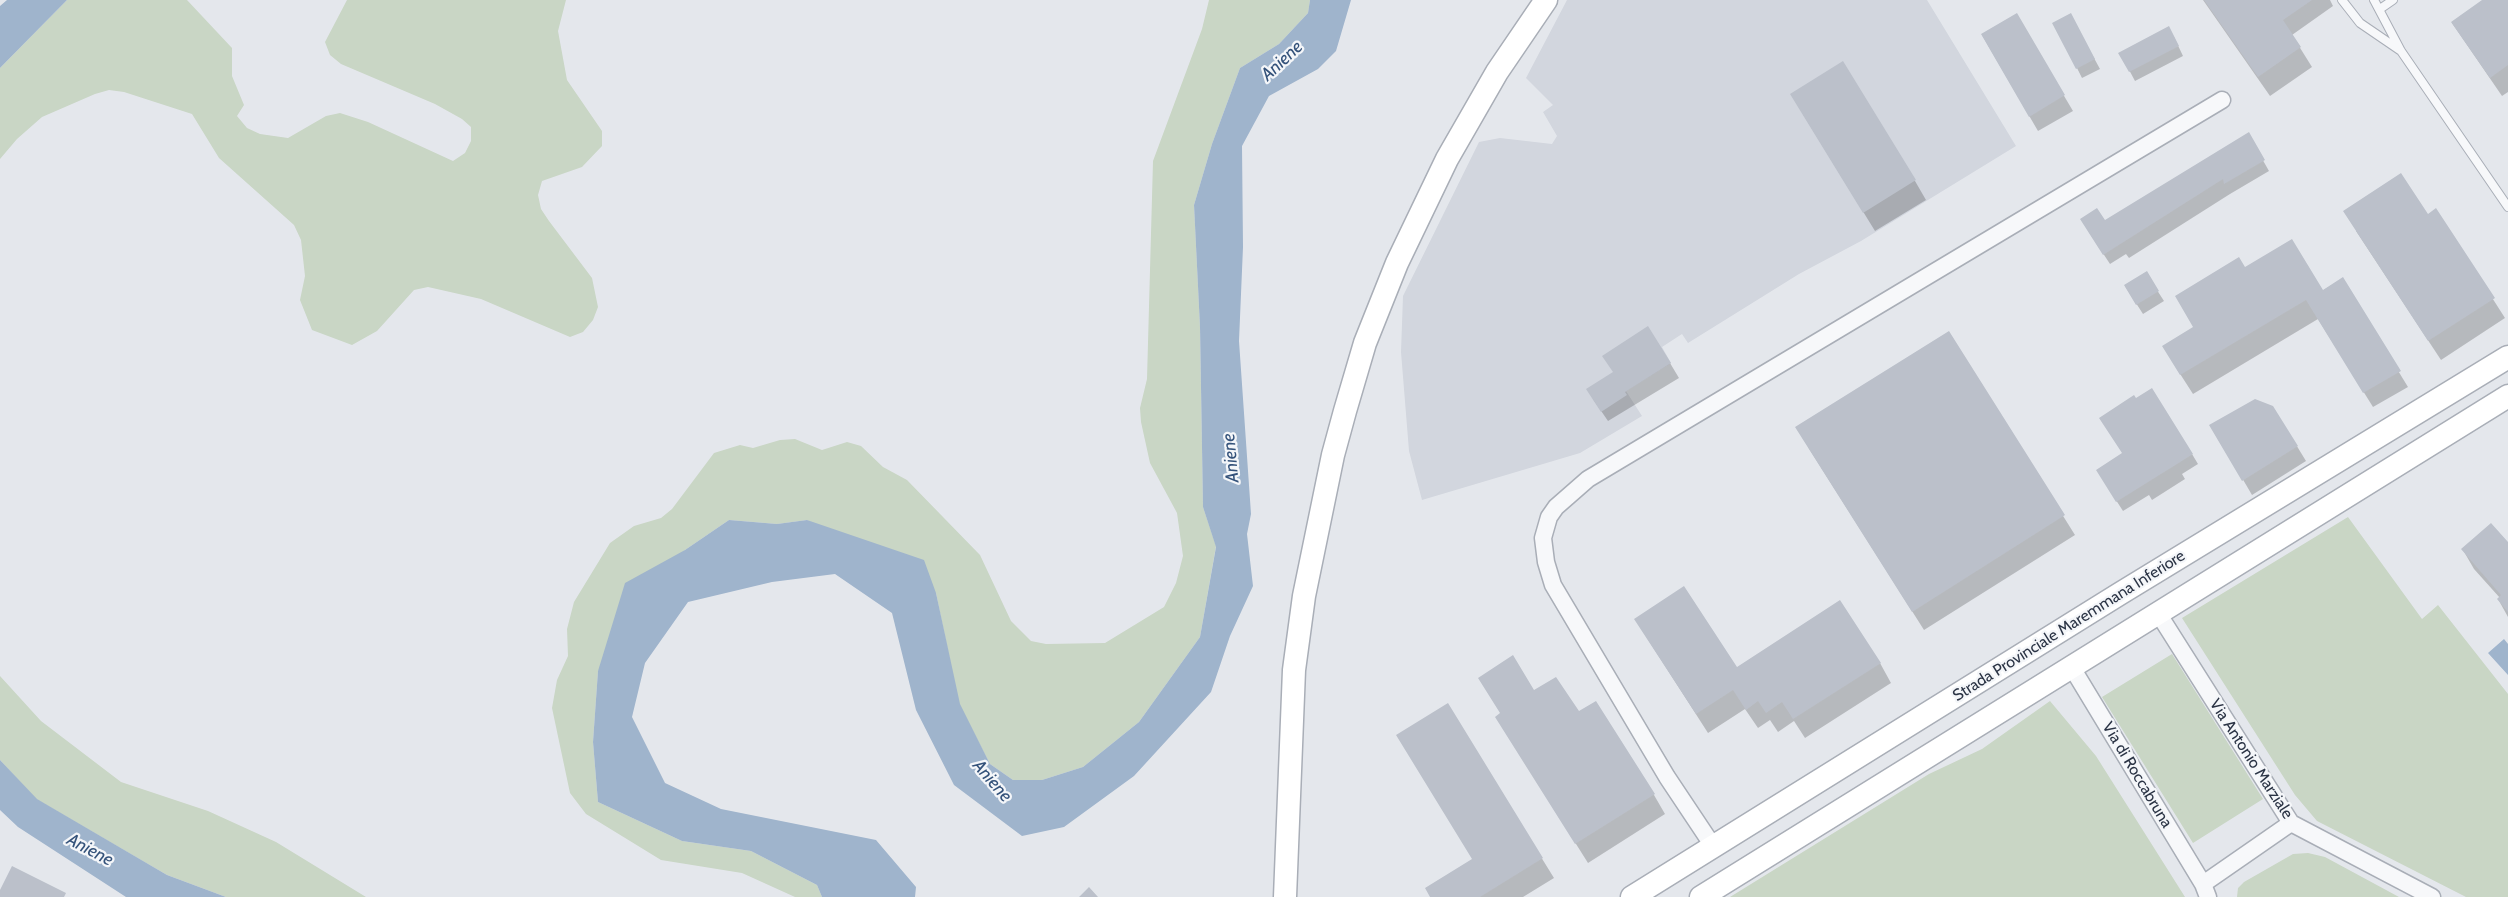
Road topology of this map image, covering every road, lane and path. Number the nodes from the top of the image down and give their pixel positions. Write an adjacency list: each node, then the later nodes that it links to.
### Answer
1 (1546, 0): 15 (main road)
2 (2342, 0): 6 (lane)
3 (2374, 0): 5 (lane)
4 (2393, 0): 5 (lane)
5 (2380, 9): 6 (lane)
6 (2401, 51): 8 (lane)
7 (2222, 100): 14 (street)
8 (2508, 207)
9 (2508, 357): 14 (main road, Strada Provinciale Maremmana Inferiore)
10 (2508, 396): 11 (main road)
11 (2158, 613): 12 (main road); 13 (street, Via Antonio Marziale)
12 (2071, 666): 16 (street, Via di Roccabruna); 18 (main road)
13 (2291, 823): 16 (street, Via di Roccabruna); 19 (street, Via Antonio Marziale)
14 (1713, 846): 17 (main road, Strada Provinciale Maremmana Inferiore)
15 (1287, 891)
16 (2206, 891)
17 (1632, 897)
18 (1701, 897)
19 (2432, 897)

